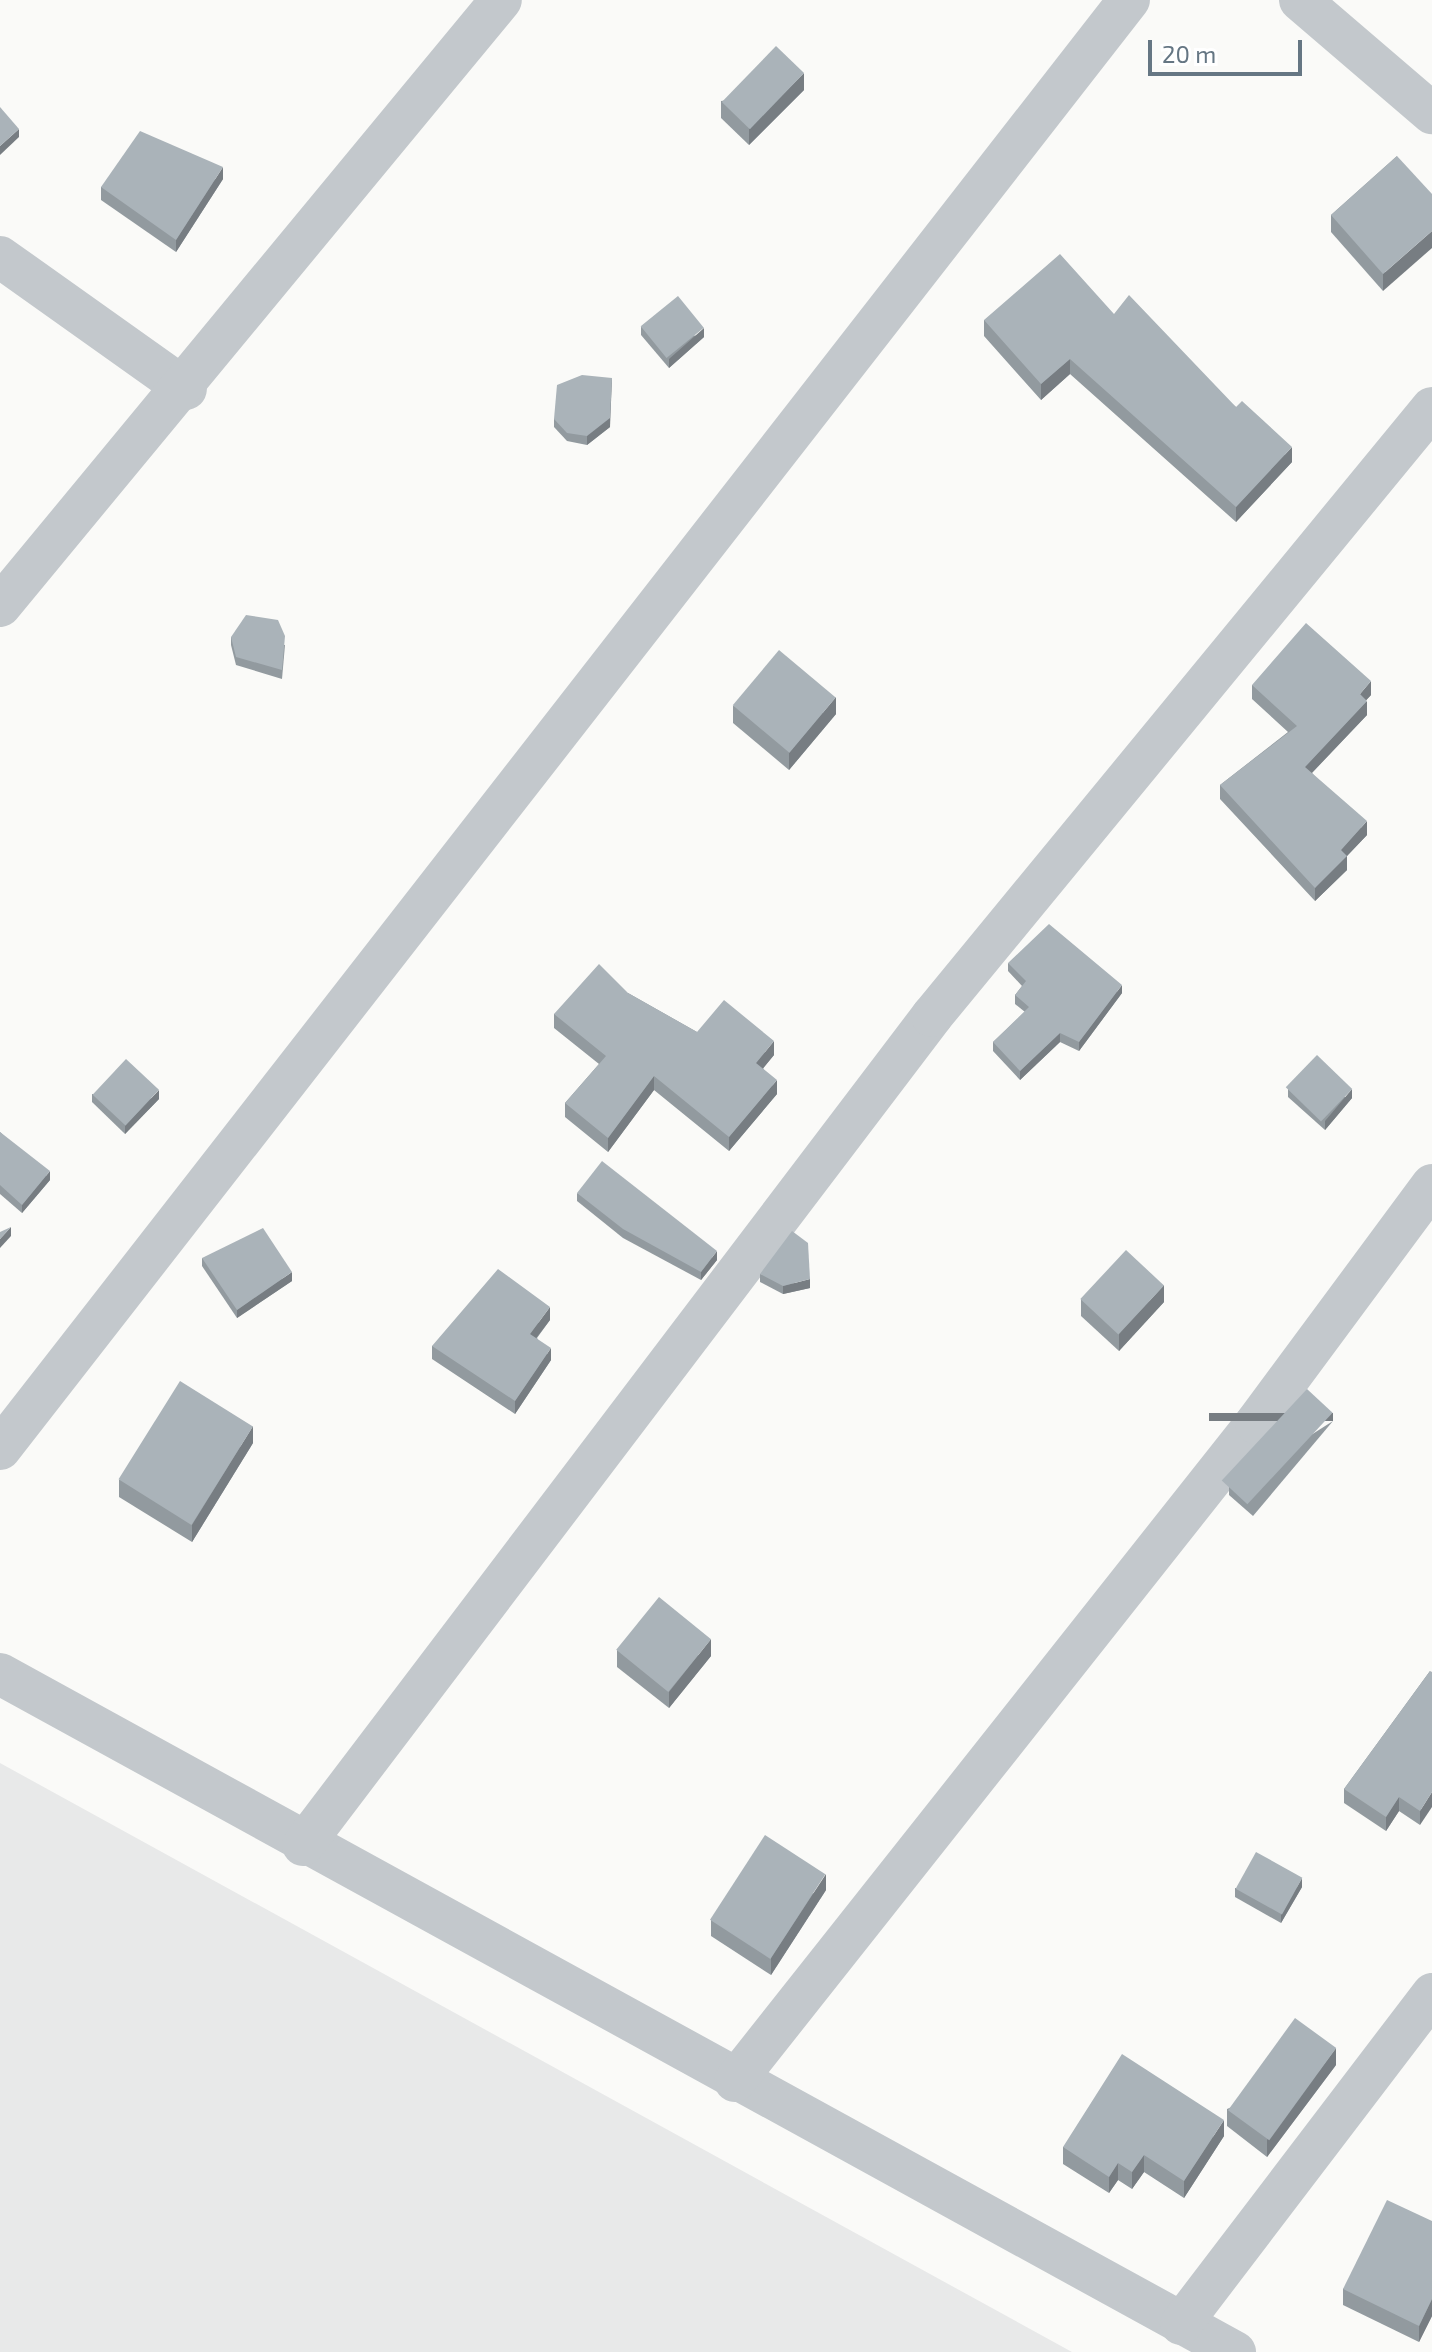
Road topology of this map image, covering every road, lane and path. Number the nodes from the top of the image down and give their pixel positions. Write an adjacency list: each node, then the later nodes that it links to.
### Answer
1 (501, 0): 6 (street)
2 (1129, 0): 10 (street)
3 (1300, 0): 4 (street)
4 (1432, 113)
5 (0, 257): 6 (street)
6 (186, 389): 8 (street)
7 (1432, 408): 12 (street)
8 (0, 606)
9 (1432, 1185): 14 (street)
10 (0, 1449)
11 (0, 1674): 12 (street)
12 (303, 1845): 14 (street)
13 (1432, 1994): 15 (street)
14 (735, 2081): 15 (street)
15 (1181, 2324): 16 (street)
16 (1235, 2352)

